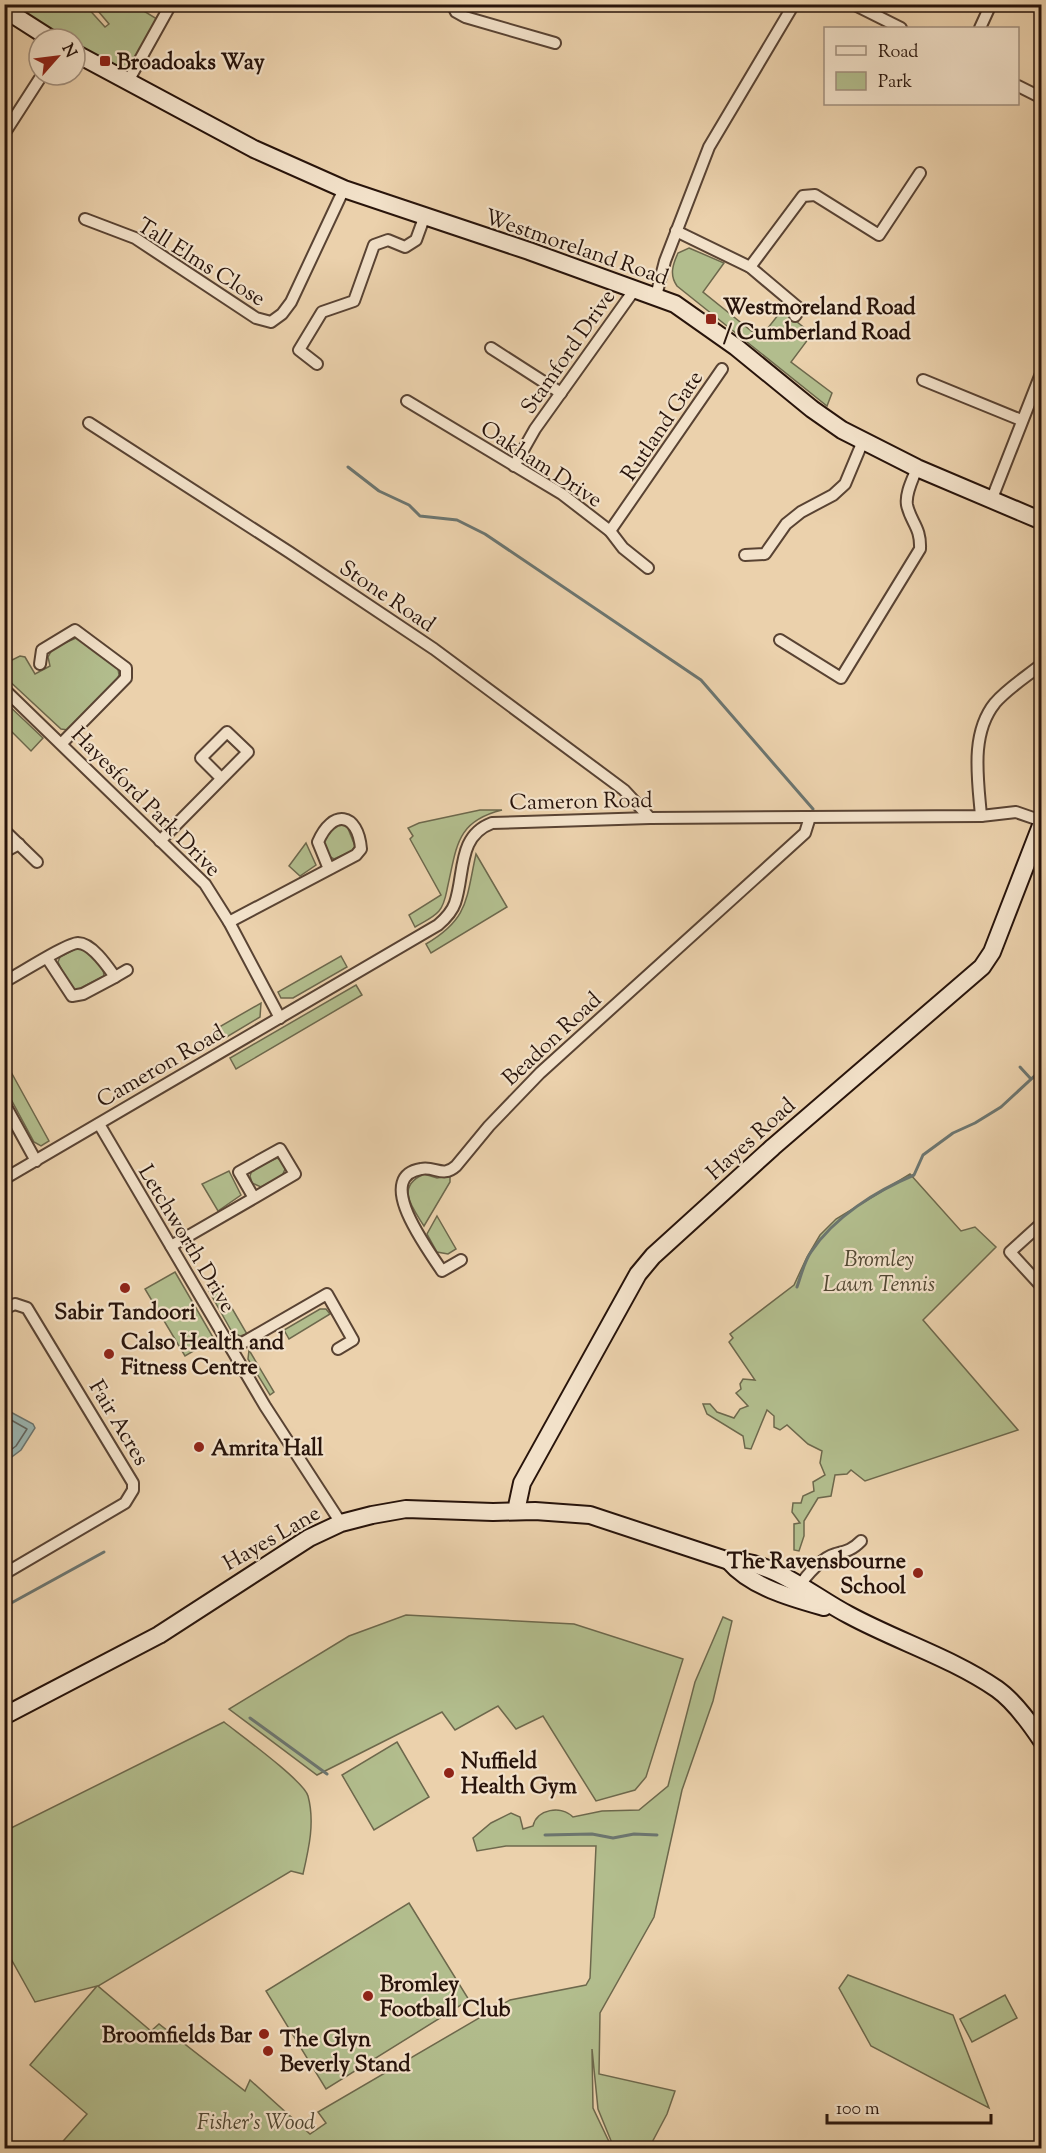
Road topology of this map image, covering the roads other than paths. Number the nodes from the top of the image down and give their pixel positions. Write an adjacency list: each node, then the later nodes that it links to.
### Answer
1 (171, 4): 12 (street)
2 (452, 4): 10 (street)
3 (794, 4): 21 (street)
4 (853, 4): 8 (street)
5 (991, 4): 9 (street)
6 (4, 9): 7 (main road)
7 (32, 27)
8 (899, 27)
9 (981, 27)
10 (555, 43)
11 (87, 60): 12 (main road, Westmoreland Road)
12 (127, 83): 18 (main road, Westmoreland Road)
13 (34, 87): 16 (street)
14 (1019, 87): 15 (street)
15 (1041, 98)
16 (4, 134)
17 (920, 173): 22 (street)
18 (344, 189): 19 (main road, Westmoreland Road); 20 (street, Tall Elms Close)
19 (424, 218): 23 (main road, Westmoreland Road); 27 (street)
20 (85, 219)
21 (676, 231): 22 (street); 24 (street)
22 (750, 267): 25 (street)
23 (634, 289): 24 (main road, Westmoreland Road); 31 (street, Stamford Drive)
24 (656, 296): 35 (main road, Westmoreland Road)
25 (795, 316)
26 (491, 348): 31 (street)
27 (317, 364)
28 (722, 369): 40 (street, Rutland Gate)
29 (1041, 371): 33 (street)
30 (923, 380): 33 (street)
31 (561, 393): 36 (street, Stamford Drive)
32 (407, 401): 36 (street, Oakham Drive)
33 (1021, 420): 38 (street)
34 (89, 423): 51 (street, Stone Road)
35 (862, 441): 37 (main road, Westmoreland Road); 41 (street)
36 (513, 466): 40 (street, Oakham Drive)
37 (917, 468): 38 (main road, Westmoreland Road); 43 (street)
38 (991, 501): 39 (main road, Westmoreland Road)
39 (1041, 522)
40 (610, 531): 42 (street, Oakham Drive)
41 (745, 555)
42 (648, 568)
43 (780, 640)
44 (40, 664): 47 (street)
45 (1041, 664): 49 (street)
46 (4, 689): 47 (street, Hayesford Park Drive)
47 (62, 743): 54 (street, Hayesford Park Drive)
48 (221, 778): 54 (street)
49 (981, 816): 50 (street, Cameron Road); 52 (street, Cameron Road)
50 (810, 817): 51 (street, Cameron Road); 72 (street, Beadon Road)
51 (650, 818): 64 (street, Cameron Road)
52 (1041, 822): 77 (main road, Hayes Road)
53 (4, 830): 55 (street)
54 (160, 841): 59 (street, Hayesford Park Drive)
55 (19, 844): 56 (street); 57 (street)
56 (4, 852)
57 (37, 862)
58 (329, 869): 58 (street); 59 (street)
59 (229, 922): 64 (street, Hayesford Park Drive)
60 (47, 958): 62 (street); 62 (street); 63 (street)
61 (127, 970): 62 (street)
62 (115, 977)
63 (4, 982)
64 (280, 1018): 66 (street, Cameron Road)
65 (4, 1103): 67 (street)
66 (99, 1124): 67 (street, Cameron Road); 71 (street, Letchworth Drive)
67 (36, 1161): 68 (street, Cameron Road)
68 (4, 1179)
69 (254, 1198): 69 (street); 71 (street)
70 (1041, 1223): 73 (street)
71 (171, 1246): 75 (street, Letchworth Drive)
72 (461, 1260)
73 (1041, 1287)
74 (4, 1308): 81 (street, Fair Acres)
75 (232, 1349): 76 (street); 78 (street, Letchworth Drive)
76 (338, 1349)
77 (516, 1511): 78 (main road, Hayes Lane); 80 (main road, Hayes Lane)
78 (341, 1523): 84 (main road, Hayes Lane)
79 (861, 1541): 82 (street)
80 (729, 1561): 82 (main road, Hayes Lane); 83 (main road, Hayes Lane)
81 (4, 1574)
82 (800, 1586): 83 (main road, Hayes Lane)
83 (848, 1615): 85 (main road, Hayes Lane)
84 (4, 1716)
85 (1041, 1741)

